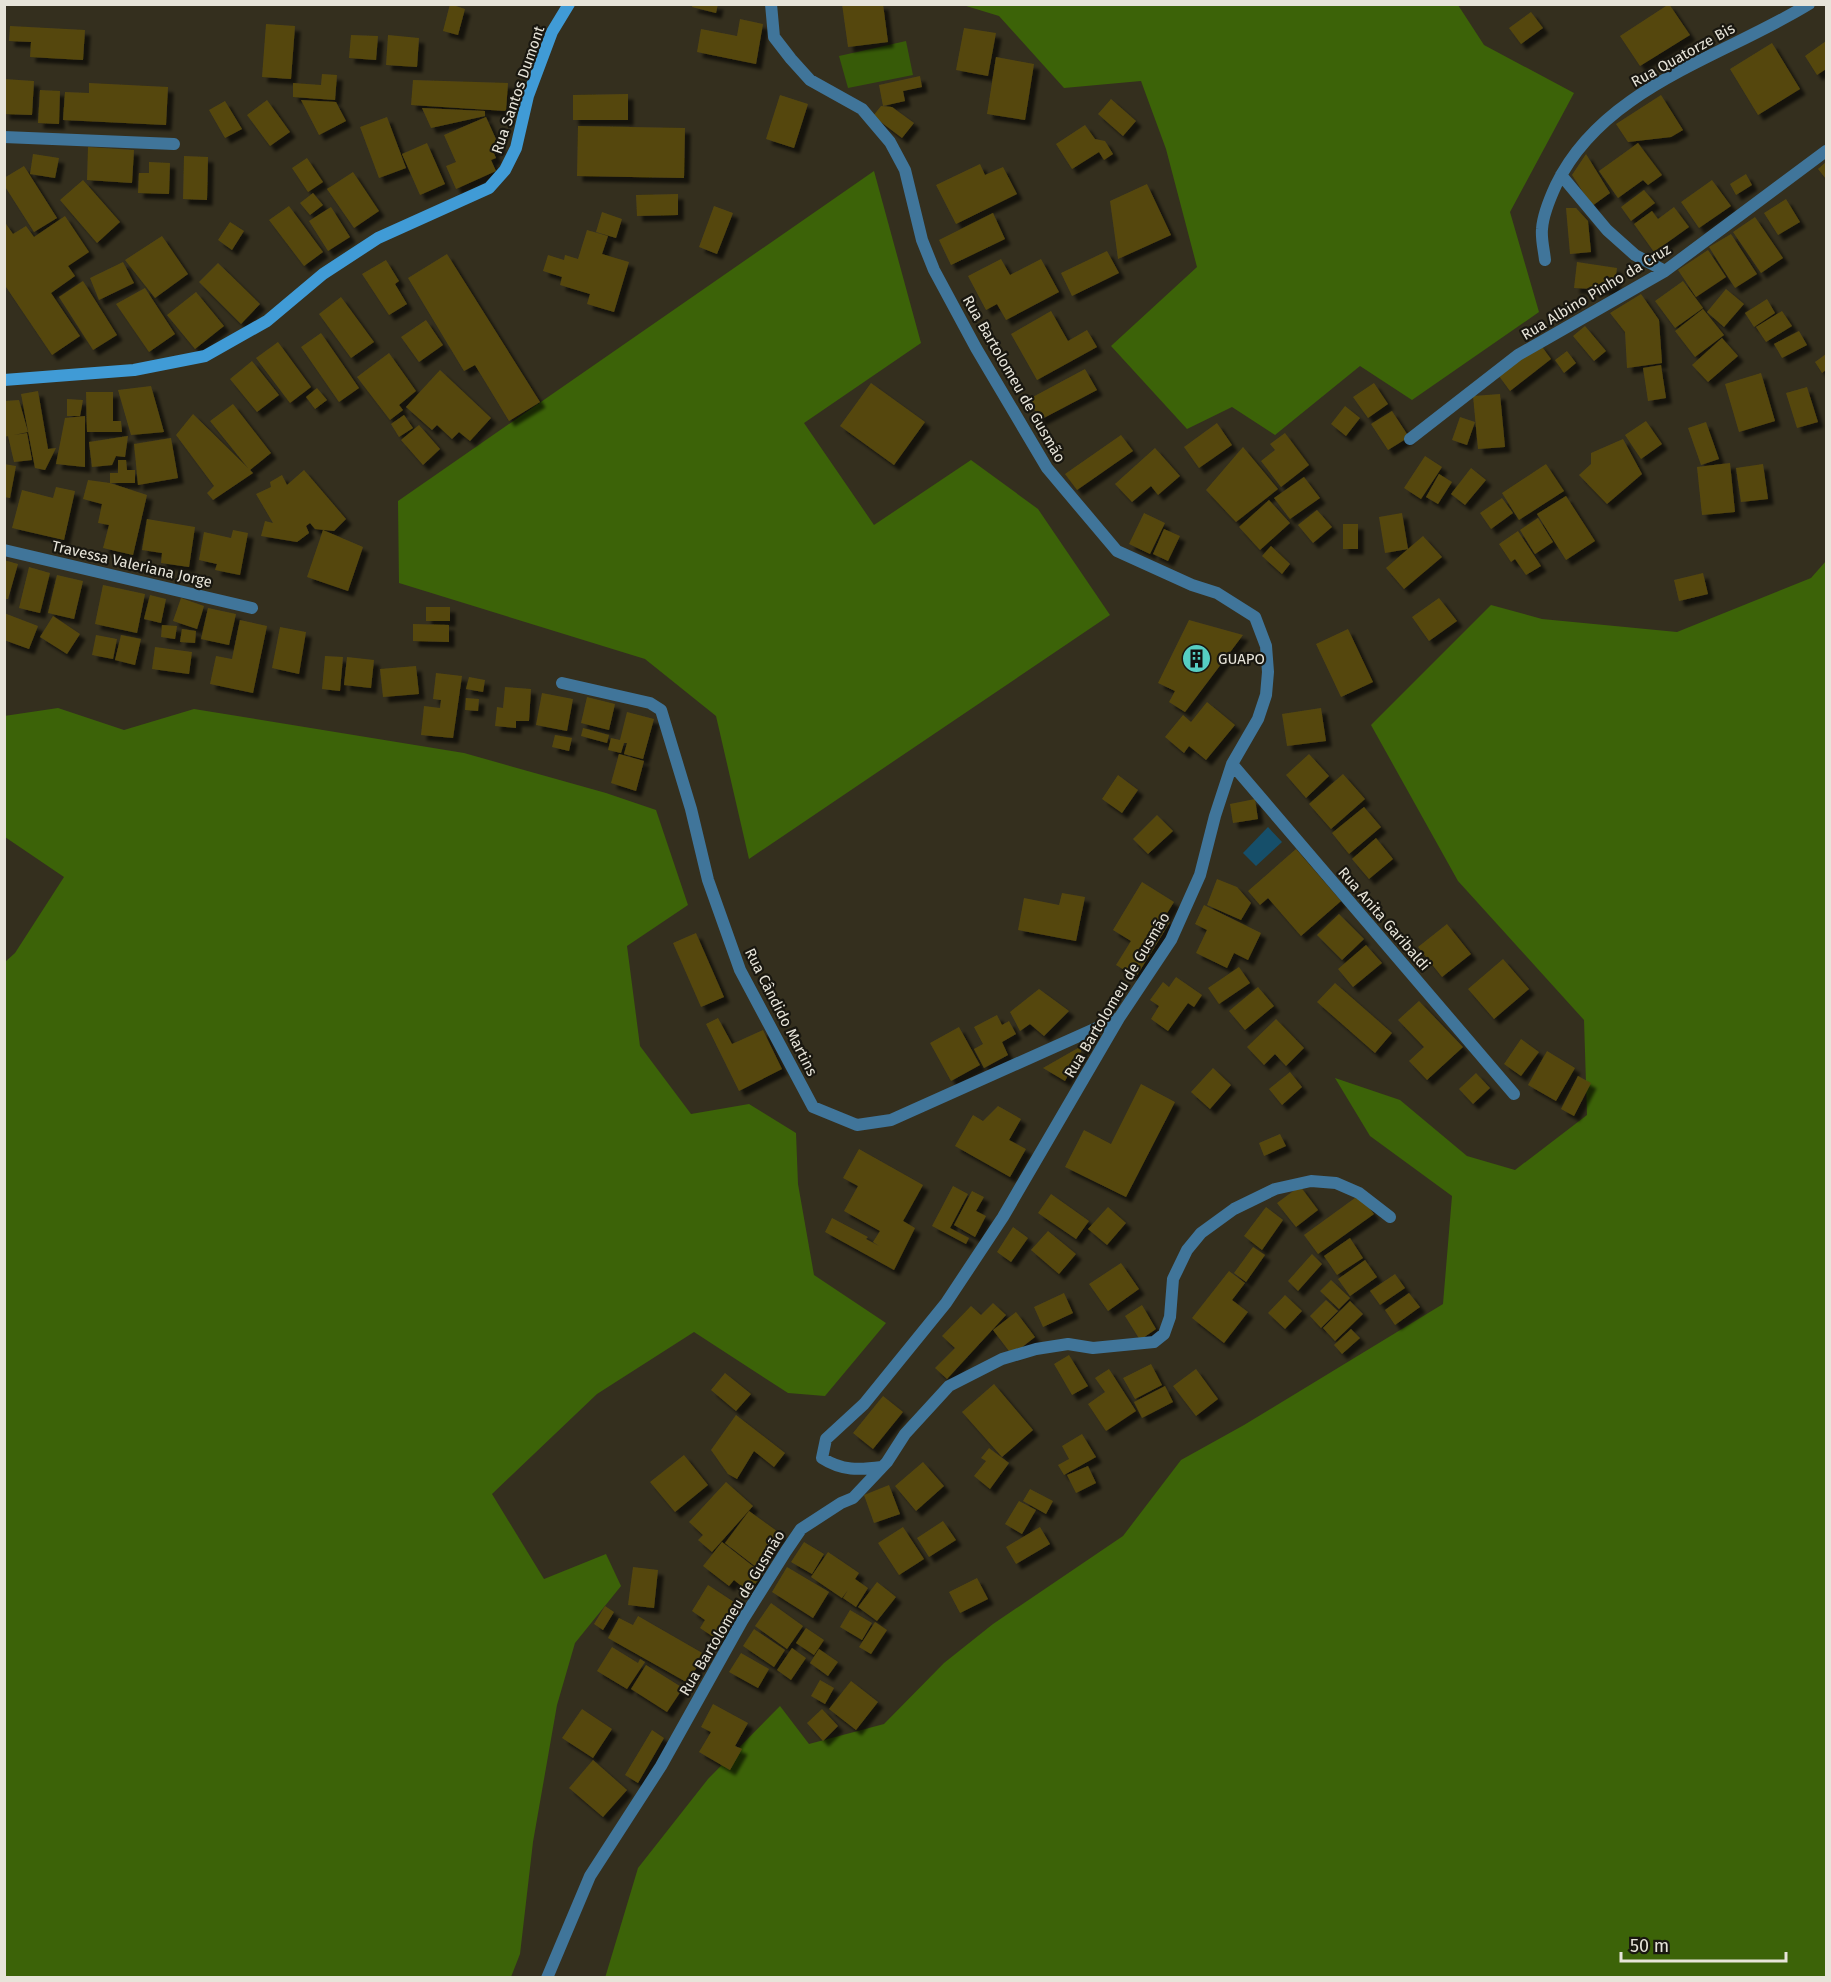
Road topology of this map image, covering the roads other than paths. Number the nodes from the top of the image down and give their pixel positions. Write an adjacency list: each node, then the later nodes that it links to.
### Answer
1 (569, 4): 10 (main road, Rua Santos Dumont)
2 (771, 4): 15 (street, Rua Bartolomeu de Gusmão)
3 (1809, 4): 7 (street, Rua Quatorze Bis)
4 (4, 137): 5 (street)
5 (174, 144)
6 (1827, 151): 9 (street, Rua Albino Pinho da Cruz)
7 (1561, 175): 8 (street, Rua Quatorze Bis); 9 (street)
8 (1545, 261)
9 (1665, 271): 11 (street, Rua Albino Pinho da Cruz)
10 (4, 380)
11 (1410, 439)
12 (4, 550): 13 (street, Travessa Valeriana Jorge)
13 (252, 608)
14 (562, 684): 16 (street, Rua Cândido Martins)
15 (1232, 764): 16 (street, Rua Bartolomeu de Gusmão); 17 (street, Rua Anita Garibaldi)
16 (1119, 1018): 19 (street, Rua Bartolomeu de Gusmão)
17 (1514, 1094)
18 (1390, 1217): 19 (street)
19 (882, 1467): 20 (street, Rua Bartolomeu de Gusmão)
20 (547, 1977)

